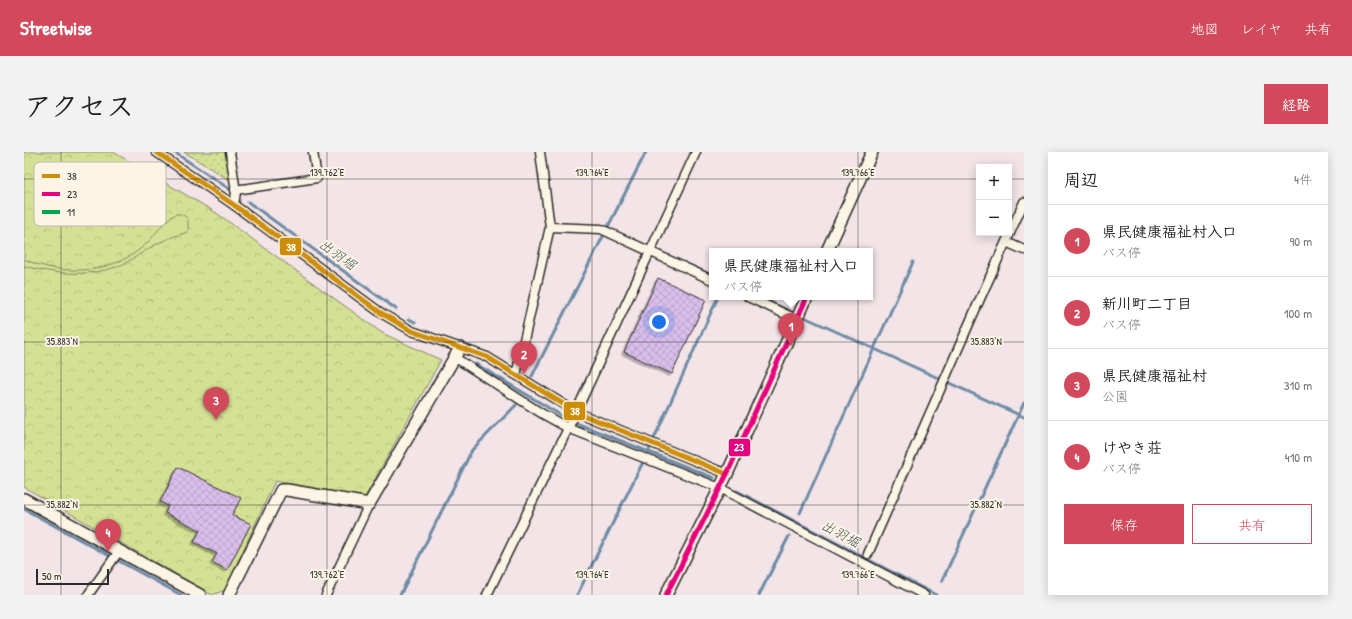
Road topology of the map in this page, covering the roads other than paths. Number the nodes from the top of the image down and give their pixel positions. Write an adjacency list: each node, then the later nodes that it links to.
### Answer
1 (156, 152): 9 (street)
2 (230, 152): 7 (street)
3 (313, 152): 7 (street)
4 (540, 152): 10 (street)
5 (696, 152): 14 (street)
6 (872, 152): 12 (street)
7 (235, 190): 9 (street)
8 (1024, 202): 11 (street)
9 (234, 205): 19 (street)
10 (550, 227): 14 (street); 20 (street)
11 (1006, 242): 13 (street); 28 (street)
12 (828, 248)
13 (1024, 250)
14 (651, 252): 15 (street); 21 (street)
15 (709, 279)
16 (754, 300): 18 (street)
17 (806, 300): 18 (street)
18 (796, 320): 23 (street)
19 (457, 352): 20 (street); 22 (street); 26 (street)
20 (516, 375): 21 (street)
21 (576, 412): 22 (street); 23 (street)
22 (568, 428): 24 (street); 33 (street)
23 (727, 474): 24 (street)
24 (720, 488): 34 (street); 35 (street)
25 (24, 499): 27 (street)
26 (369, 504): 31 (street); 32 (street)
27 (119, 551): 29 (street); 30 (street)
28 (868, 554)
29 (88, 595)
30 (200, 595)
31 (229, 595)
32 (326, 595)
33 (487, 595)
34 (666, 595)
35 (924, 595)

